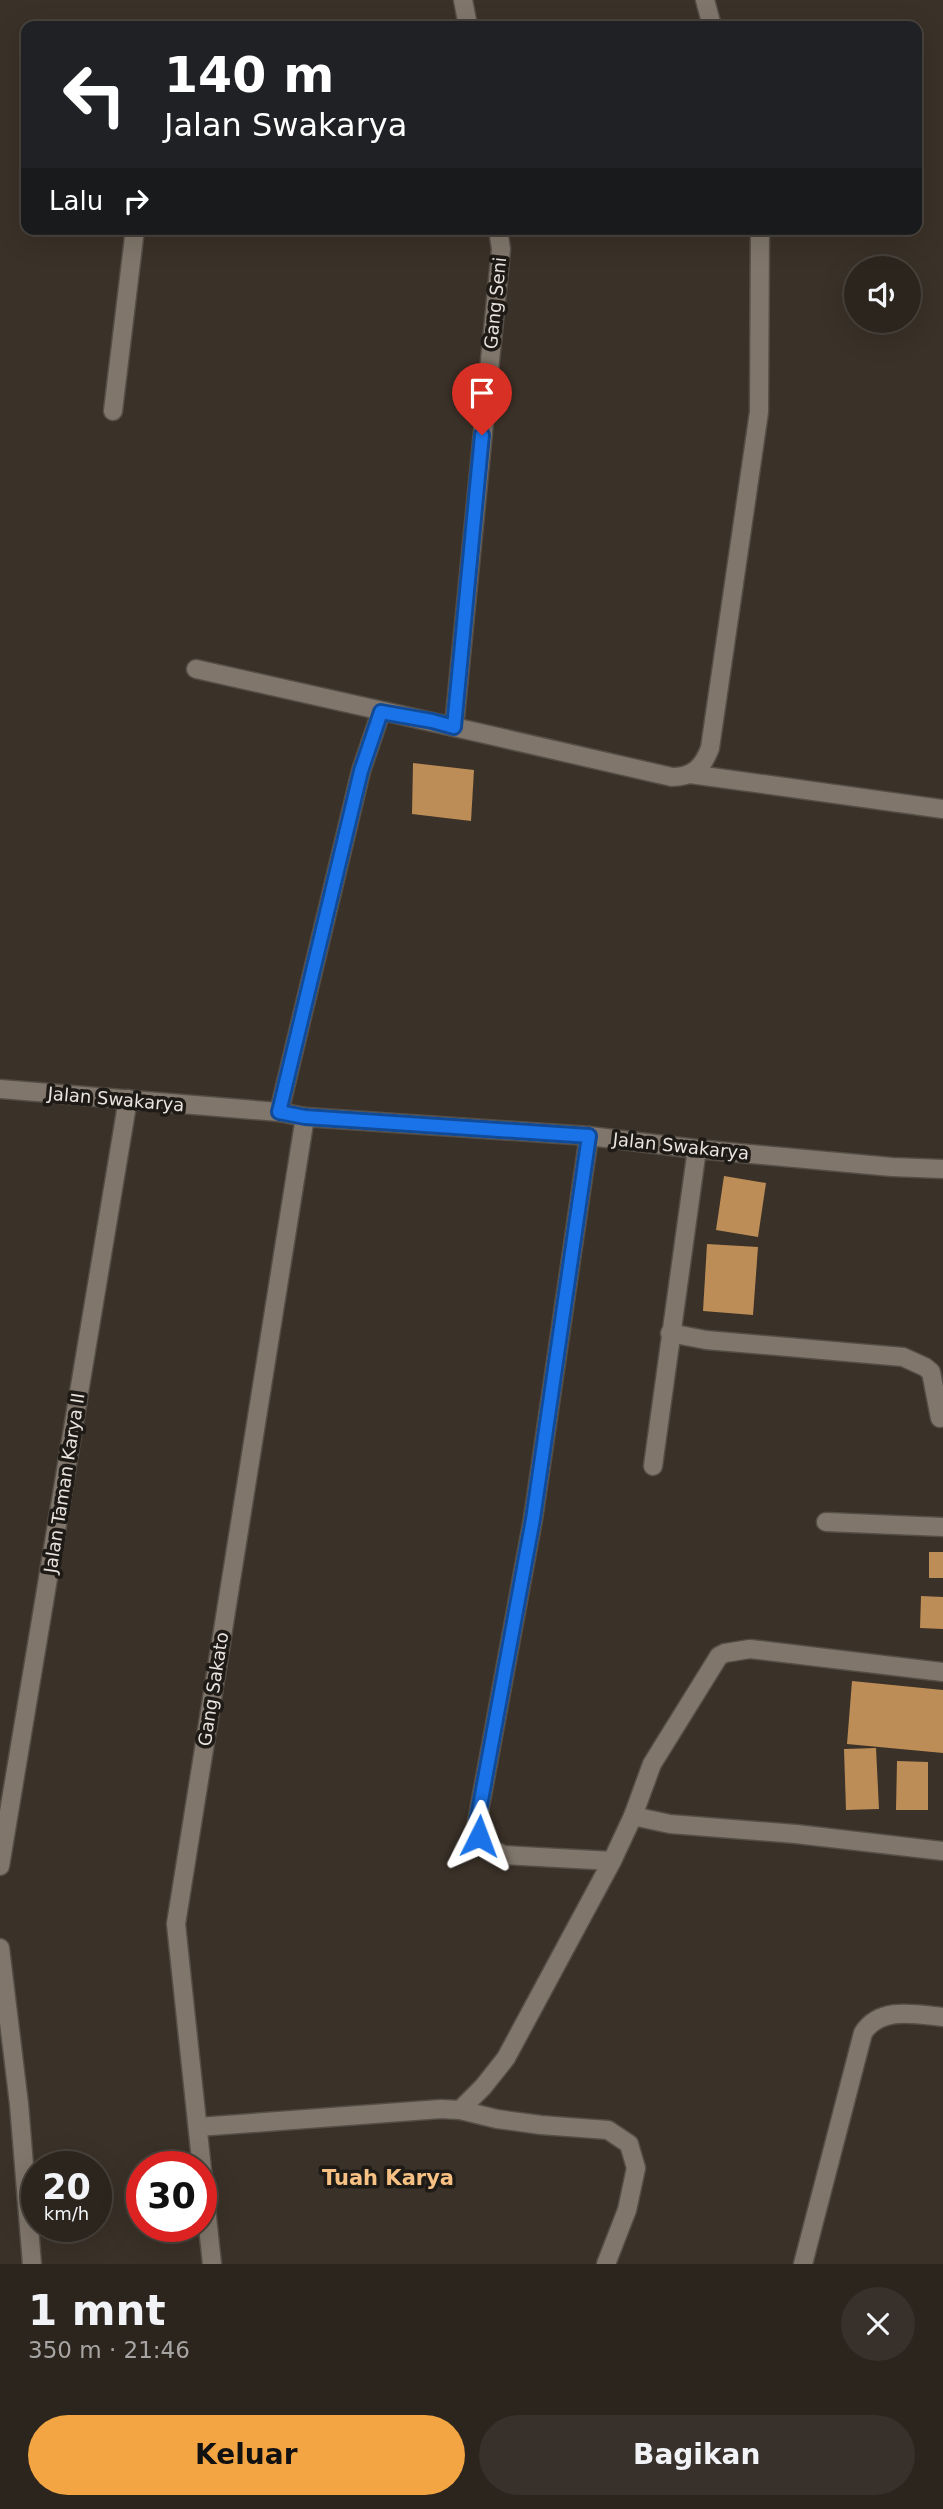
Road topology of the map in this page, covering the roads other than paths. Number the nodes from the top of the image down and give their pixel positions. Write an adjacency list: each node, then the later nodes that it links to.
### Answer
1 (463, 0): 3 (street)
2 (705, 0): 4 (street)
3 (467, 21)
4 (711, 21)
5 (134, 235): 8 (street)
6 (499, 235): 11 (street, Gang Seni)
7 (760, 235): 12 (street)
8 (113, 411)
9 (196, 669): 10 (street)
10 (381, 712): 11 (street); 16 (street)
11 (454, 727): 12 (street)
12 (690, 774): 13 (street)
13 (943, 809)
14 (0, 1089): 15 (street, Jalan Swakarya)
15 (128, 1099): 16 (street, Jalan Swakarya); 30 (street, Jalan Taman Karya II)
16 (279, 1112): 17 (street, Jalan Swakarya)
17 (305, 1117): 18 (street, Jalan Swakarya); 34 (street, Gang Sakato)
18 (589, 1136): 19 (street, Jalan Swakarya); 29 (street)
19 (697, 1149): 20 (street, Jalan Swakarya); 21 (street)
20 (943, 1169)
21 (670, 1333): 22 (street); 23 (street)
22 (940, 1418)
23 (653, 1466)
24 (827, 1521): 25 (street)
25 (943, 1527)
26 (943, 1672): 27 (street)
27 (633, 1816): 28 (street); 29 (street)
28 (943, 1852)
29 (612, 1861): 33 (street)
30 (0, 1866)
31 (0, 1948): 35 (street)
32 (943, 2017): 38 (street)
33 (460, 2110): 34 (street); 37 (street)
34 (198, 2127): 36 (street, Gang Sakato)
35 (32, 2264)
36 (212, 2264)
37 (606, 2264)
38 (803, 2264)

